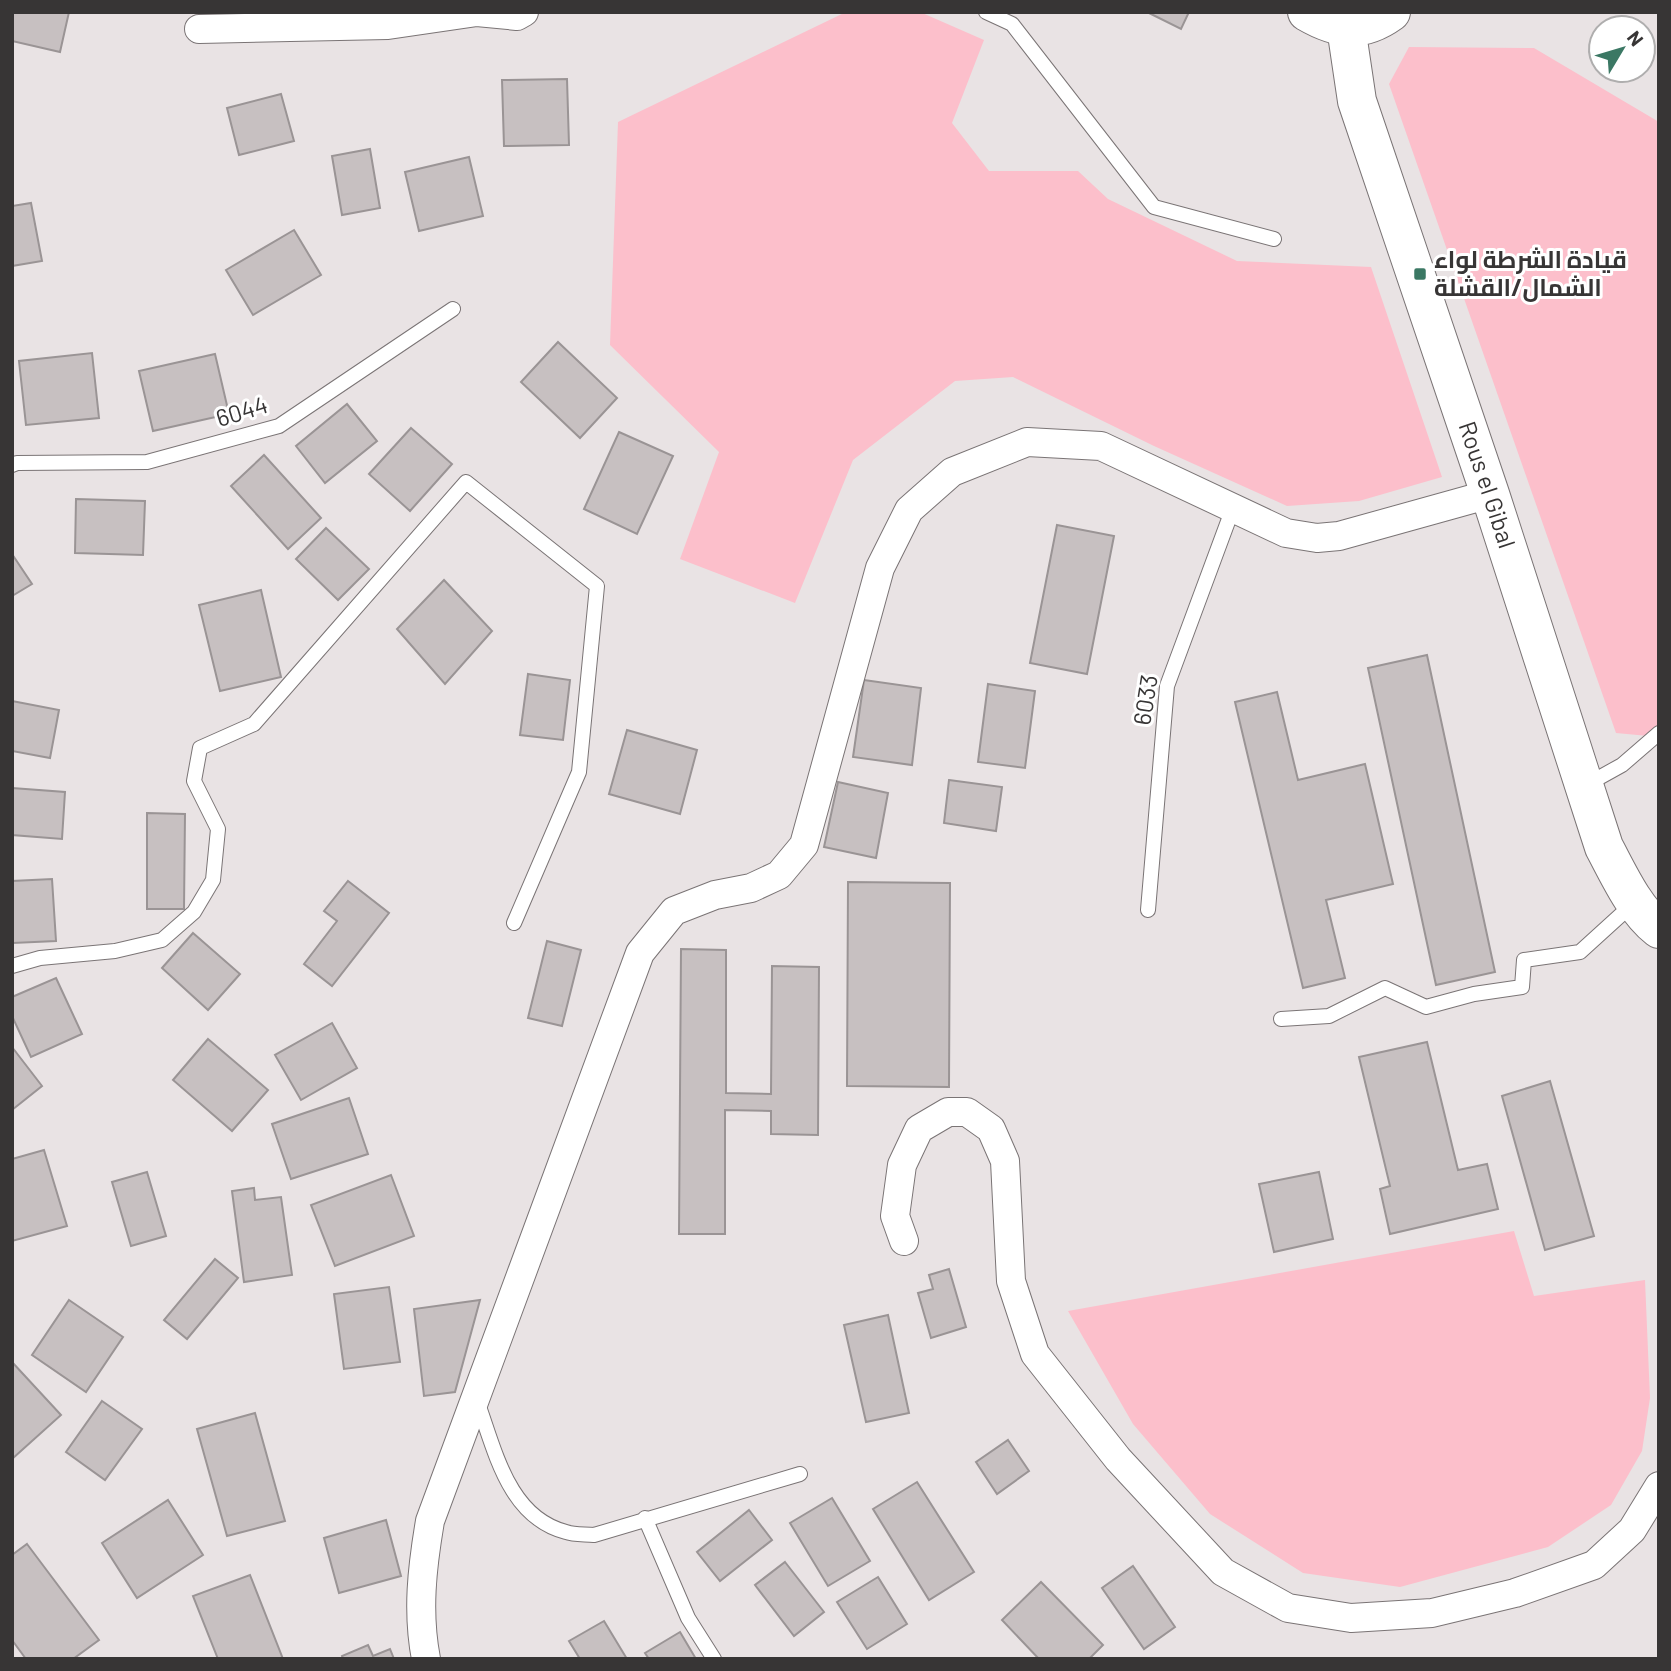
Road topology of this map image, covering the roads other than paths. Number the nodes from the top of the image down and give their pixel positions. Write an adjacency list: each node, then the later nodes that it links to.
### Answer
1 (524, 12): 6 (street)
2 (986, 12): 7 (lane)
3 (1307, 12): 5 (street)
4 (1391, 12): 5 (street)
5 (1346, 27): 10 (street, Rous el Gibal)
6 (199, 29)
7 (1274, 239)
8 (453, 309): 9 (lane, 6044)
9 (12, 465)
10 (1490, 494): 11 (street); 13 (street, Rous el Gibal)
11 (1233, 508): 14 (lane, 6033); 20 (street)
12 (1659, 733): 13 (lane)
13 (1585, 786): 15 (street, Rous el Gibal)
14 (1148, 910)
15 (1647, 915): 18 (lane)
16 (514, 922): 17 (lane)
17 (12, 966)
18 (1281, 1019)
19 (904, 1241): 22 (street)
20 (476, 1400): 23 (lane); 24 (street)
21 (800, 1474): 23 (lane)
22 (1659, 1486)
23 (645, 1518): 25 (lane)
24 (426, 1659)
25 (714, 1659)

